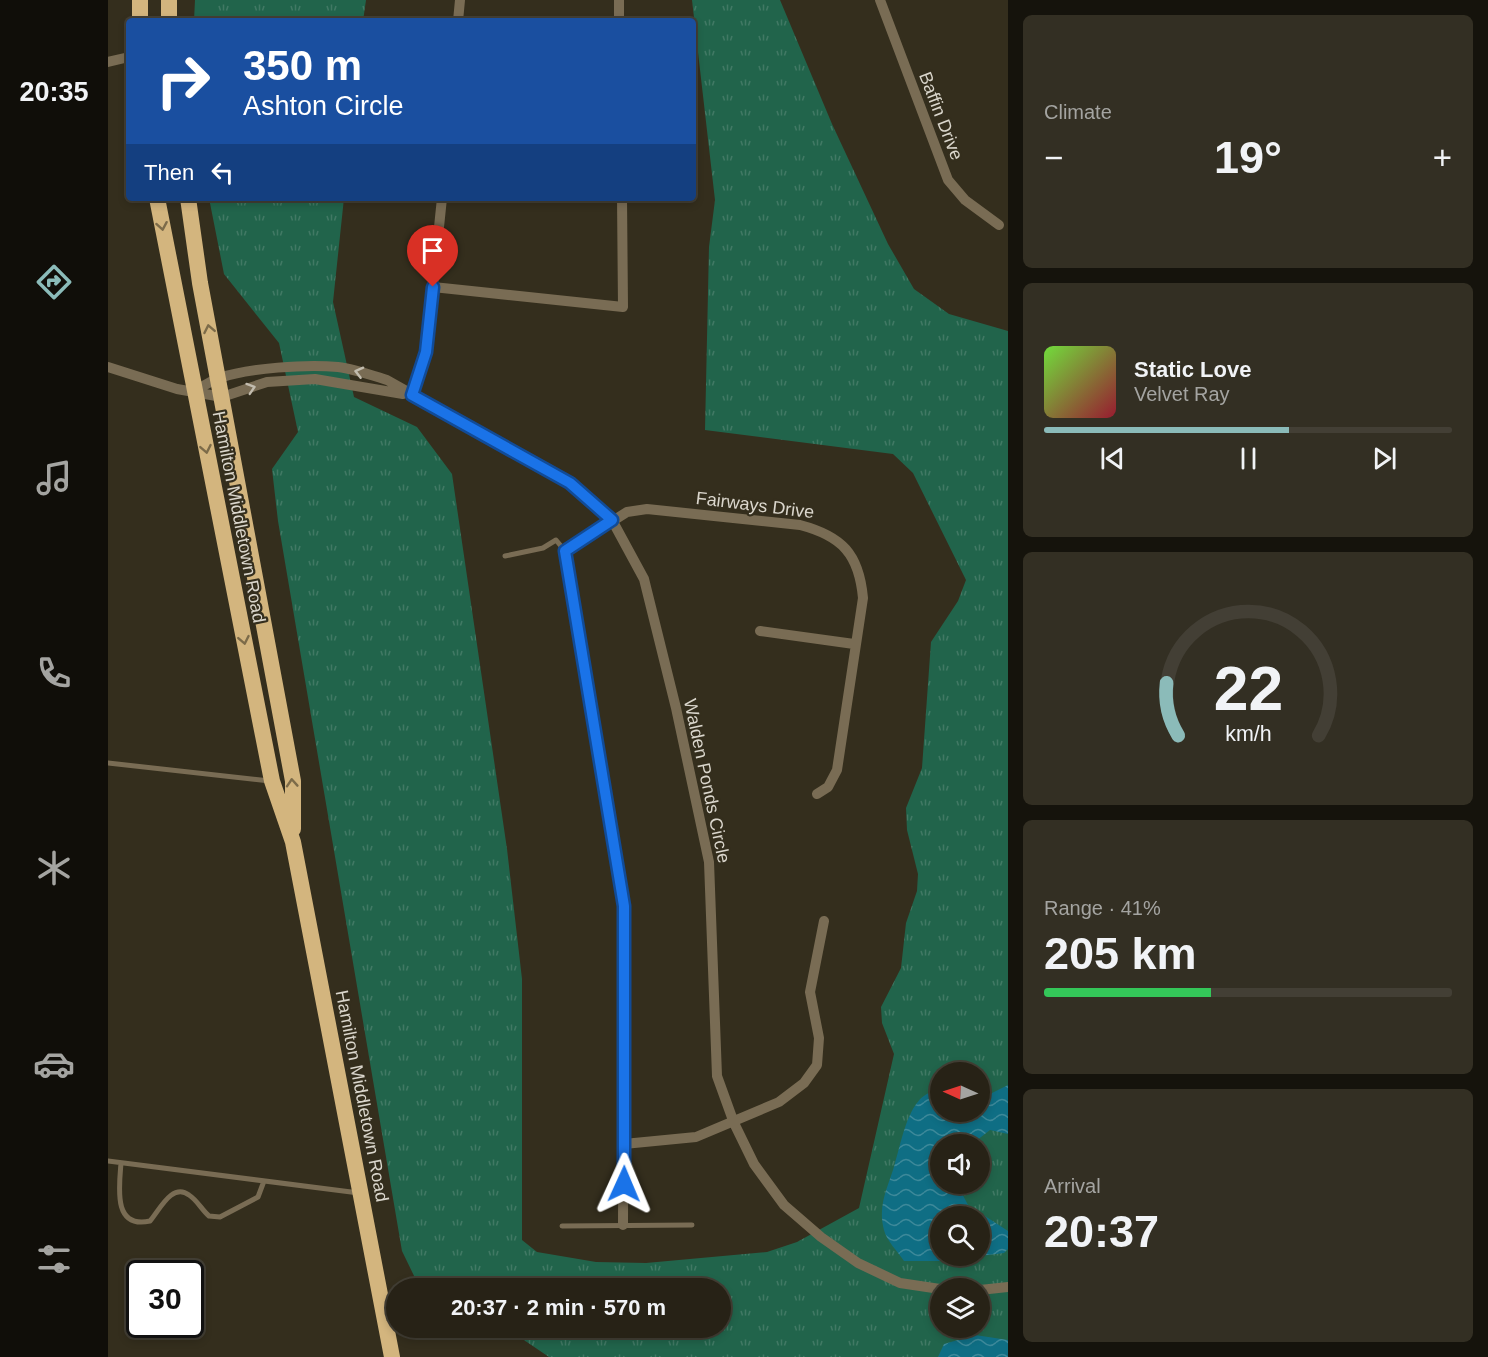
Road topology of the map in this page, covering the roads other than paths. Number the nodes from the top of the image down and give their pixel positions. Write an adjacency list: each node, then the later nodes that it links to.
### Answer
1 (140, 0): 6 (highway)
2 (169, 0): 7 (highway)
3 (460, 0): 8 (street)
4 (619, 0): 9 (street)
5 (880, 0): 16 (street, Baffin Drive)
6 (140, 18)
7 (169, 18)
8 (458, 18)
9 (619, 18)
10 (126, 58): 11 (street)
11 (108, 62)
12 (159, 201): 20 (highway, Hamilton Middletown Road, one-way to 20)
13 (188, 201): 19 (highway, Hamilton Middletown Road, one-way to 13)
14 (442, 201): 17 (street)
15 (622, 201): 17 (street)
16 (999, 225)
17 (433, 287): 21 (street)
18 (108, 367): 20 (street)
19 (218, 379): 20 (street, Walden Ponds Circle); 21 (street, Walden Ponds Circle, one-way to 19); 22 (highway, Hamilton Middletown Road)
20 (194, 392): 22 (street, Walden Ponds Circle); 29 (highway, Hamilton Middletown Road, one-way to 29)
21 (412, 395): 22 (street, Walden Ponds Circle, one-way to 21); 23 (street, Walden Ponds Circle)
22 (222, 397): 31 (highway, Hamilton Middletown Road, one-way to 22)
23 (612, 520): 24 (street, Fairways Drive); 27 (street, Fairways Drive); 33 (street, Walden Ponds Circle)
24 (565, 551): 25 (lane); 34 (street)
25 (505, 556)
26 (760, 631): 27 (street)
27 (854, 644): 30 (street, Fairways Drive)
28 (108, 764): 29 (lane)
29 (272, 781): 31 (highway, Hamilton Middletown Road)
30 (817, 794)
31 (293, 842): 38 (highway, Hamilton Middletown Road)
32 (824, 921): 33 (street)
33 (734, 1122): 34 (street); 43 (street, Walden Ponds Circle)
34 (624, 1144): 39 (street)
35 (108, 1161): 36 (lane)
36 (121, 1163): 37 (lane); 37 (lane)
37 (264, 1181): 38 (lane)
38 (360, 1193): 45 (highway, Hamilton Middletown Road)
39 (623, 1225): 40 (lane); 41 (lane)
40 (692, 1225)
41 (562, 1226)
42 (1008, 1287): 44 (street)
43 (930, 1288)
44 (990, 1289)
45 (392, 1357)

